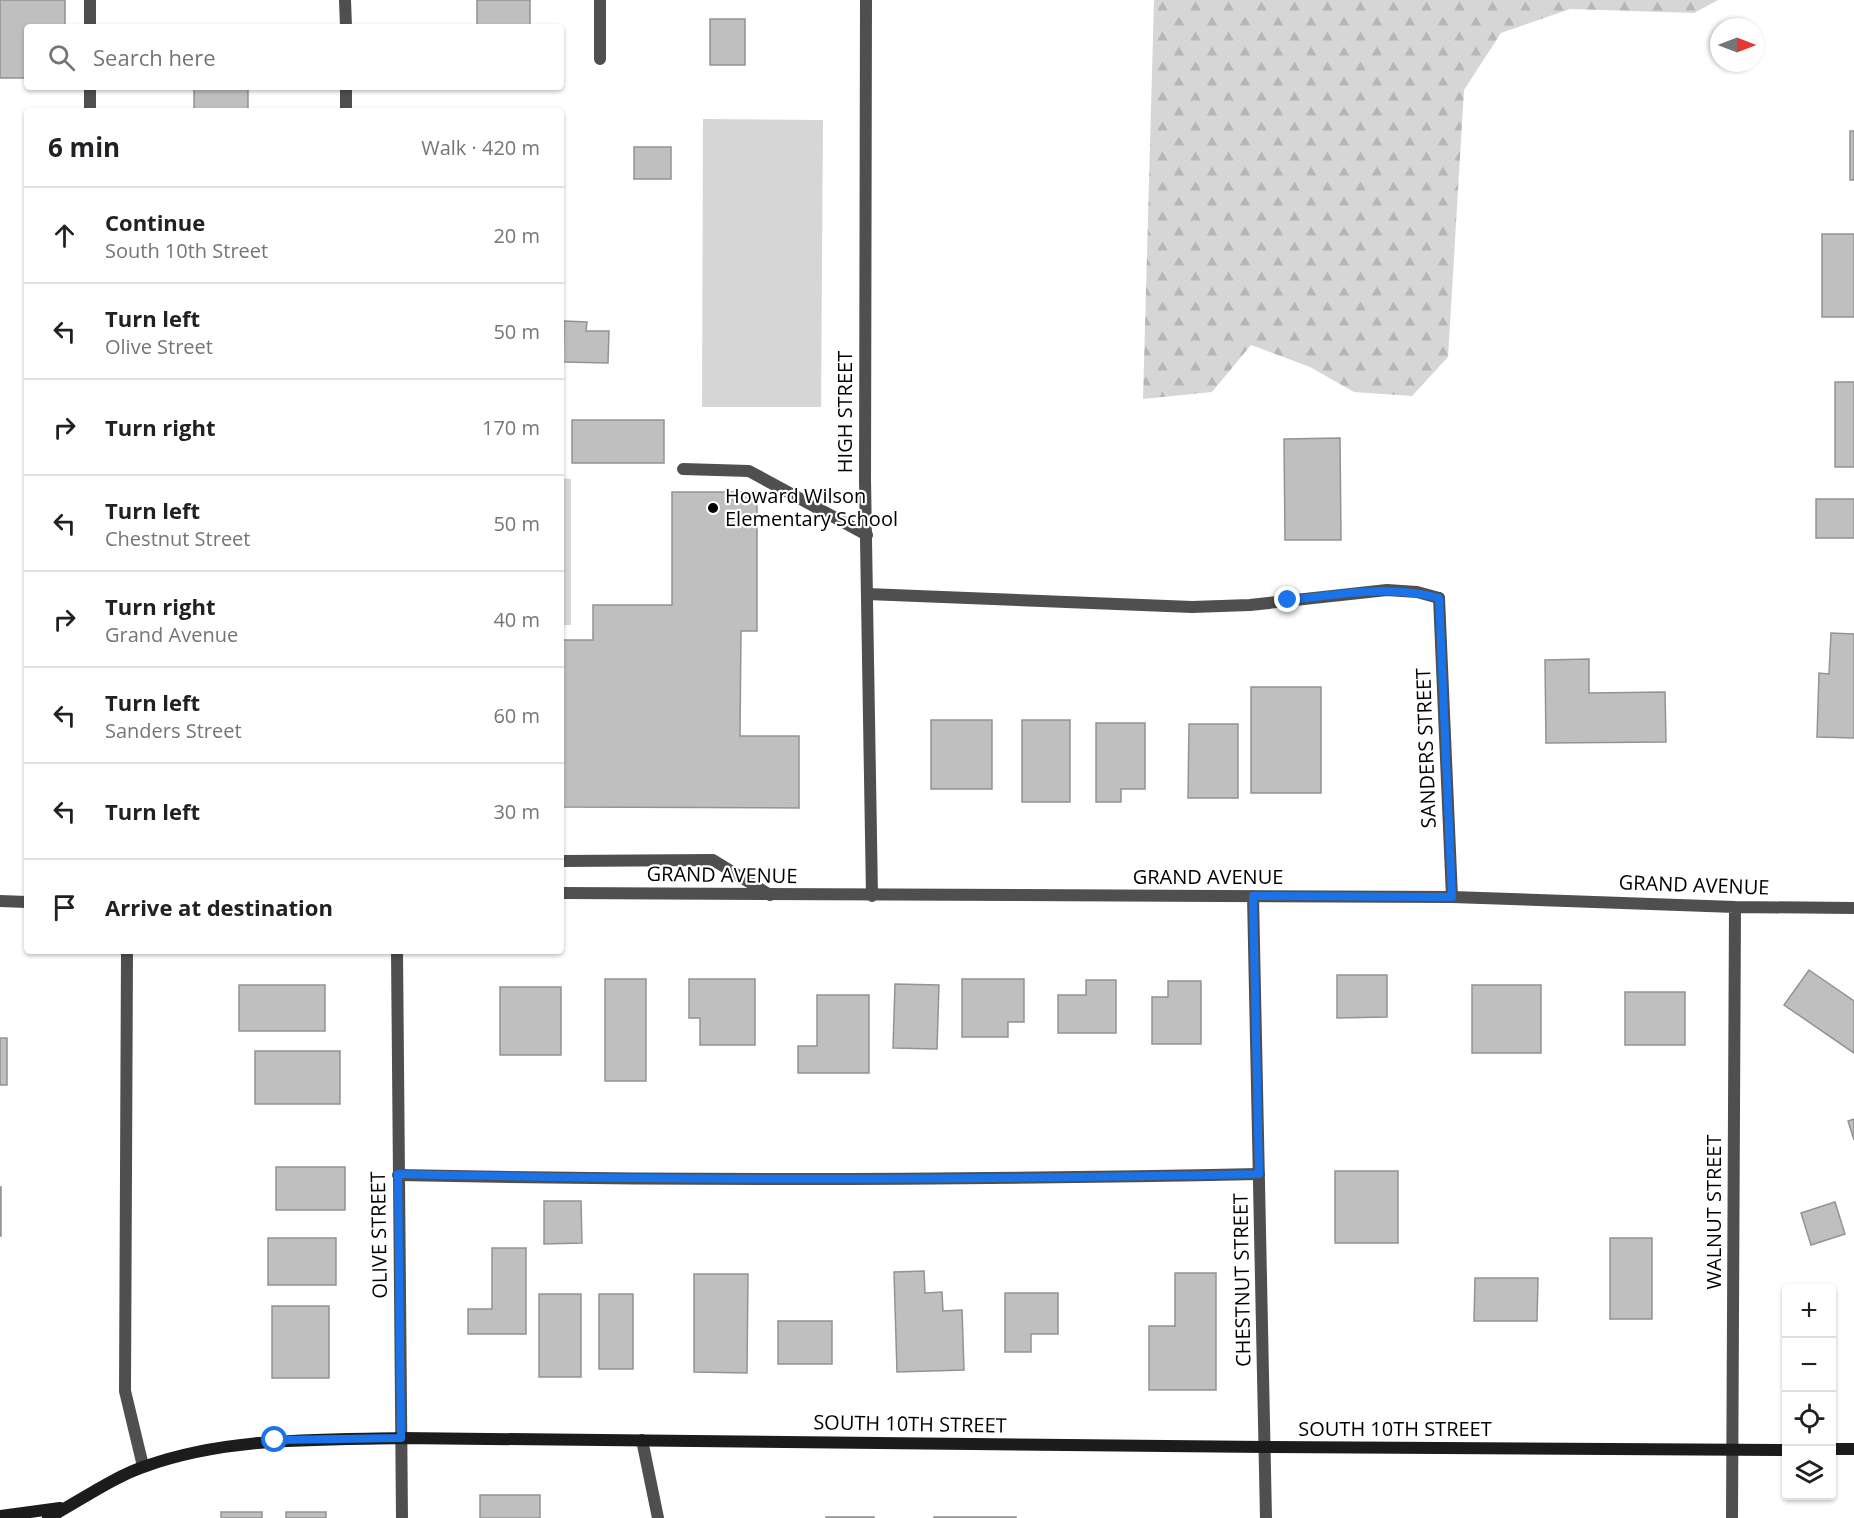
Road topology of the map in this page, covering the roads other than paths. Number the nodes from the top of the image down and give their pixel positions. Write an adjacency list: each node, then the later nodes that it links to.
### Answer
1 (90, 0): 5 (street)
2 (345, 0): 6 (street)
3 (600, 0): 7 (street)
4 (866, 0): 13 (street, HIGH STREET)
5 (90, 24)
6 (346, 24)
7 (600, 59)
8 (90, 90): 10 (street)
9 (346, 90): 11 (street)
10 (90, 108)
11 (346, 108)
12 (683, 469): 13 (street)
13 (867, 535): 14 (street, HIGH STREET)
14 (867, 594): 18 (street, HIGH STREET); 20 (street, SANDERS STREET)
15 (564, 861): 17 (street)
16 (564, 893): 17 (street, GRAND AVENUE)
17 (770, 896): 18 (street, GRAND AVENUE)
18 (872, 896): 19 (street, GRAND AVENUE)
19 (1253, 896): 20 (street, GRAND AVENUE); 28 (street, CHESTNUT STREET)
20 (1452, 897): 23 (street, GRAND AVENUE)
21 (0, 900): 22 (street)
22 (24, 902)
23 (1735, 907): 24 (street, GRAND AVENUE); 34 (street, WALNUT STREET)
24 (1854, 908)
25 (127, 954): 36 (street)
26 (397, 954): 27 (street, OLIVE STREET)
27 (398, 1174): 28 (street); 29 (street, OLIVE STREET)
28 (1259, 1174): 31 (street, CHESTNUT STREET)
29 (401, 1438): 30 (street, SOUTH 10TH STREET); 36 (street, SOUTH 10TH STREET); 40 (street, OLIVE STREET)
30 (642, 1440): 31 (street, SOUTH 10TH STREET); 41 (street)
31 (1266, 1448): 34 (street, SOUTH 10TH STREET); 42 (street, CHESTNUT STREET)
32 (1836, 1449): 33 (street)
33 (1854, 1449)
34 (1732, 1450): 35 (street, SOUTH 10TH STREET); 43 (street, WALNUT STREET)
35 (1782, 1450)
36 (143, 1466): 37 (street, SOUTH 10TH STREET)
37 (70, 1506): 38 (street); 39 (street, SOUTH 10TH STREET)
38 (0, 1516)
39 (48, 1518)
40 (402, 1518)
41 (658, 1518)
42 (1266, 1518)
43 (1732, 1518)

